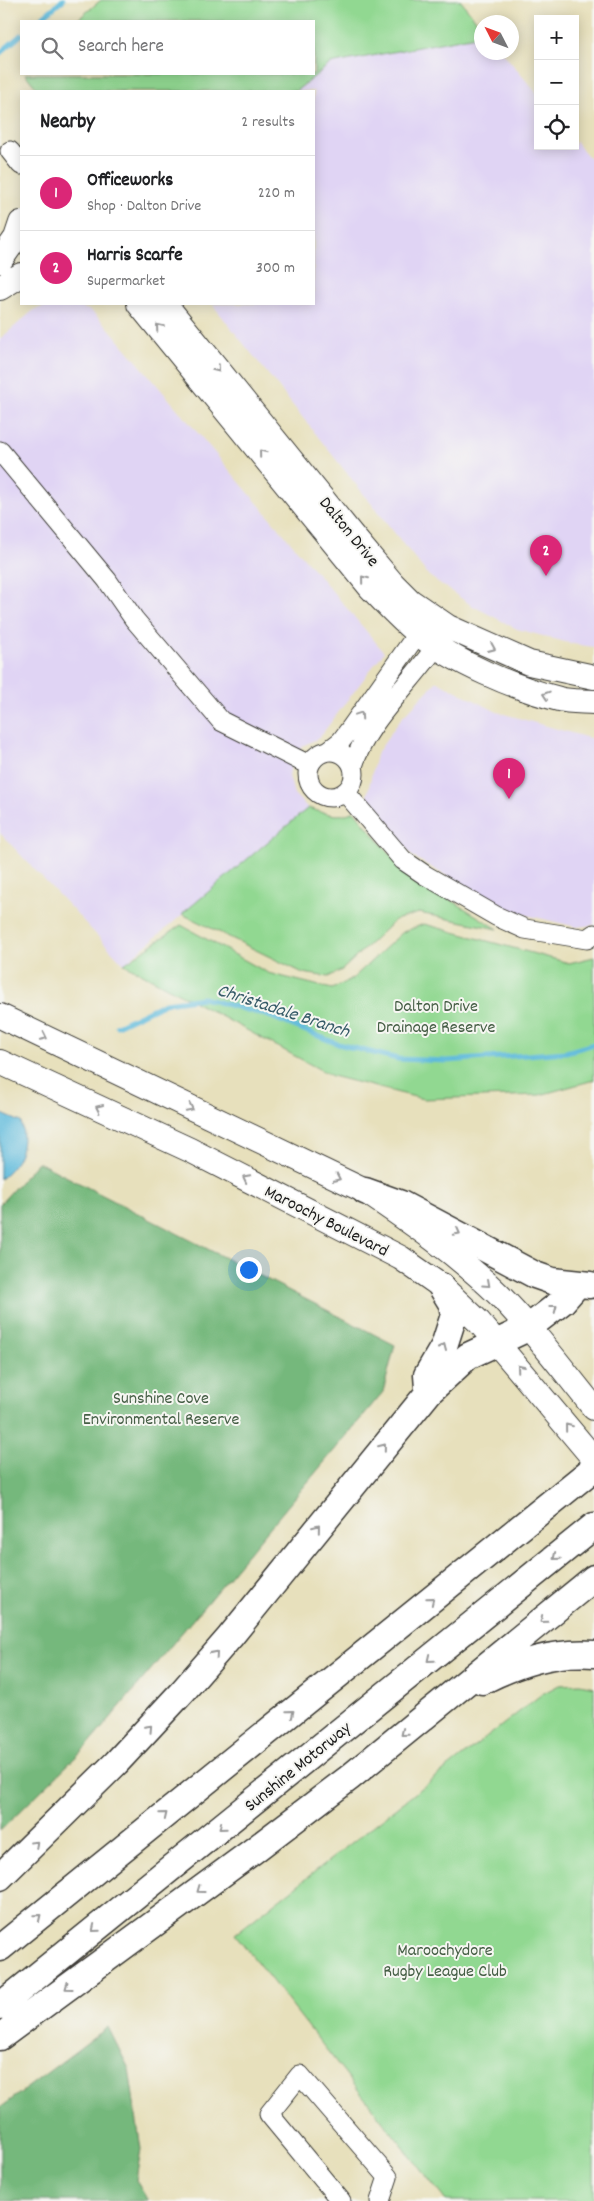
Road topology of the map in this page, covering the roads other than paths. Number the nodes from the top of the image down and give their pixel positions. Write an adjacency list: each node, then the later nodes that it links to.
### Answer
1 (20, 226): 2 (main road)
2 (0, 261)
3 (20, 276): 4 (main road)
4 (0, 288)
5 (140, 305): 8 (main road, Dalton Drive, one-way to 5)
6 (166, 305): 8 (main road, Dalton Drive, one-way to 8)
7 (0, 451): 12 (street)
8 (433, 631): 9 (main road, Dalton Drive, one-way to 9); 10 (main road, one-way to 8); 11 (street, one-way to 8); 13 (street)
9 (594, 677)
10 (594, 702)
11 (328, 751): 12 (street); 13 (street)
12 (309, 765): 14 (street)
13 (353, 766): 14 (street)
14 (349, 798): 15 (street)
15 (594, 934)
16 (0, 1016): 18 (main road, Maroochy Boulevard, one-way to 18)
17 (0, 1062): 20 (main road, Maroochy Boulevard, one-way to 17)
18 (365, 1191): 19 (highway, one-way to 19); 21 (main road, Maroochy Boulevard, one-way to 21)
19 (586, 1285): 21 (highway, one-way to 19)
20 (441, 1286): 22 (main road, Maroochy Boulevard); 23 (highway, one-way to 20)
21 (528, 1328): 22 (highway); 24 (main road, Maroochy Boulevard)
22 (497, 1341): 23 (highway); 25 (main road, Maroochy Boulevard, one-way to 22)
23 (429, 1392): 31 (highway, one-way to 23)
24 (594, 1408)
25 (594, 1459)
26 (594, 1468): 32 (highway, one-way to 26)
27 (594, 1526): 33 (highway, Sunshine Motorway, one-way to 33)
28 (594, 1578): 30 (highway, one-way to 30)
29 (594, 1654): 30 (highway)
30 (441, 1702): 34 (highway, one-way to 34)
31 (0, 1877)
32 (0, 1948)
33 (0, 2006)
34 (0, 2037)
35 (341, 2201): 36 (street)
36 (380, 2201)

